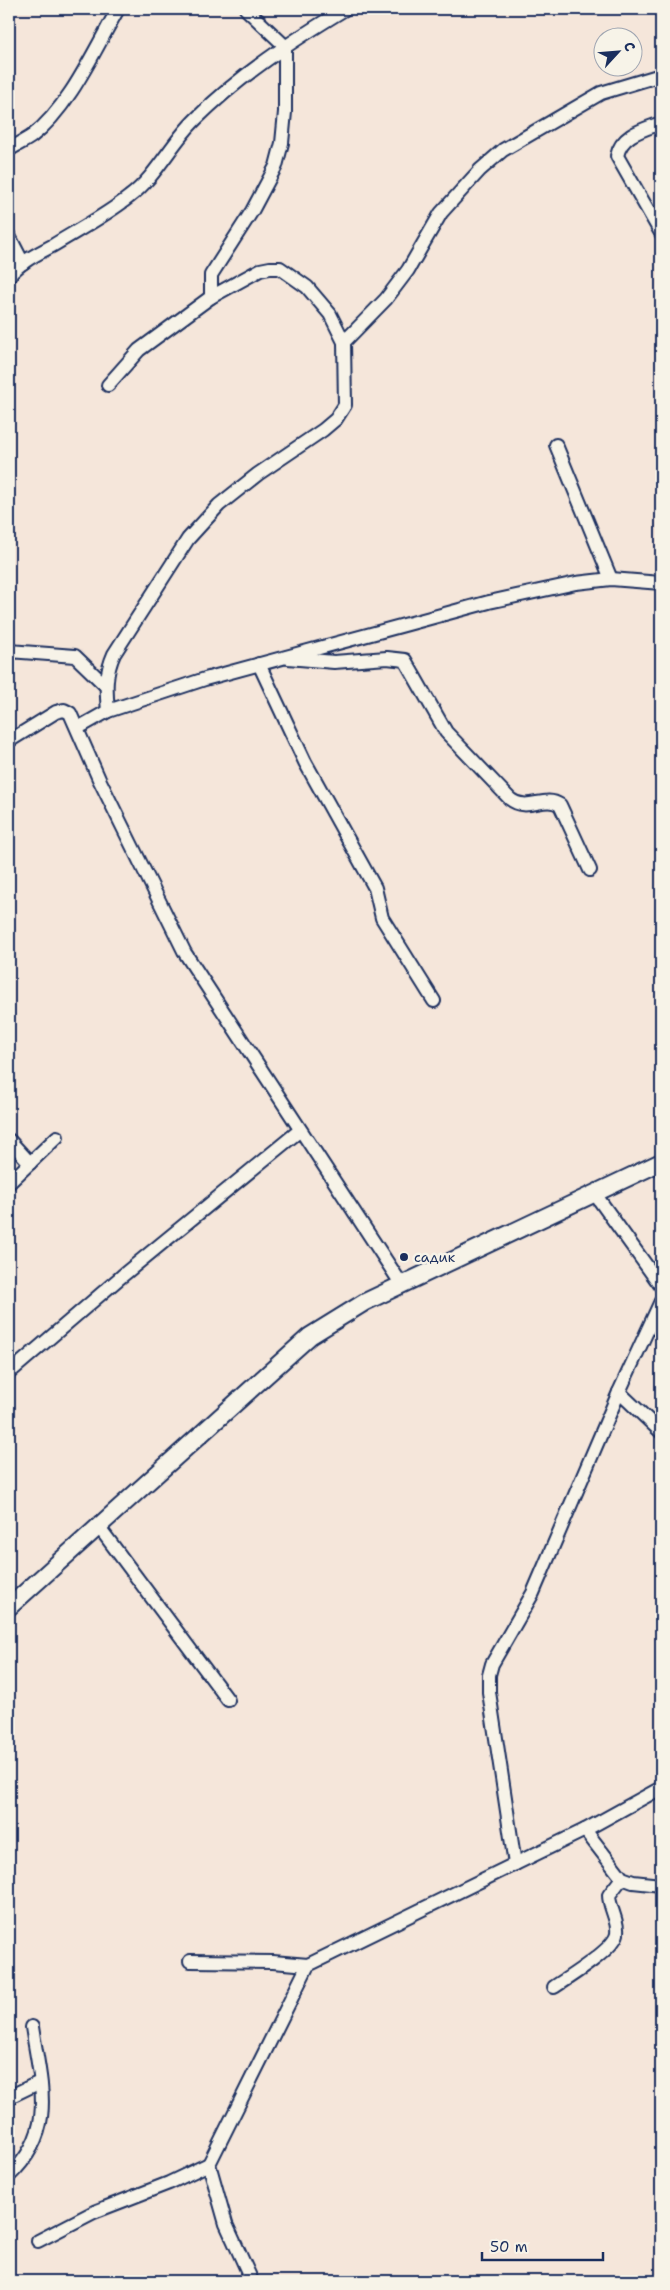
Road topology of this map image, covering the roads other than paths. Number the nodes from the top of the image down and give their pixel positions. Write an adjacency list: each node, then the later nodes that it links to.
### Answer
1 (118, 9): 7 (street)
2 (246, 9): 4 (street)
3 (345, 9): 4 (street)
4 (285, 46): 10 (street); 12 (street)
5 (661, 75): 13 (street)
6 (661, 123): 8 (street)
7 (9, 150)
8 (661, 233)
9 (9, 236): 10 (street)
10 (23, 263): 11 (street)
11 (9, 276)
12 (210, 297): 13 (street); 14 (street)
13 (344, 342): 21 (street)
14 (108, 385)
15 (556, 446): 16 (street)
16 (611, 579): 17 (street); 19 (street)
17 (661, 583)
18 (9, 651): 21 (street)
19 (278, 658): 20 (street); 25 (street)
20 (258, 664): 22 (street); 26 (street)
21 (105, 685): 22 (street)
22 (108, 711): 23 (street)
23 (78, 728): 24 (street); 27 (street)
24 (9, 741)
25 (590, 870)
26 (434, 1001)
27 (300, 1131): 34 (street); 37 (street)
28 (57, 1137): 31 (street)
29 (9, 1140): 31 (street)
30 (661, 1162): 33 (street)
31 (30, 1163): 32 (street)
32 (9, 1183)
33 (595, 1194): 34 (street); 35 (street)
34 (402, 1285): 40 (street)
35 (661, 1286)
36 (661, 1301): 38 (street)
37 (9, 1373)
38 (619, 1392): 39 (street); 45 (street)
39 (661, 1432)
40 (99, 1527): 41 (street); 42 (street)
41 (9, 1607)
42 (228, 1700)
43 (661, 1788): 44 (street)
44 (585, 1830): 45 (street); 46 (street)
45 (515, 1864): 49 (street)
46 (622, 1878): 47 (street); 50 (street)
47 (661, 1885)
48 (190, 1961): 49 (street)
49 (308, 1965): 54 (street)
50 (554, 1987)
51 (32, 2027): 52 (street)
52 (40, 2082): 53 (street); 55 (street)
53 (9, 2097)
54 (209, 2164): 56 (street); 57 (street)
55 (9, 2176)
56 (38, 2241)
57 (252, 2281)

